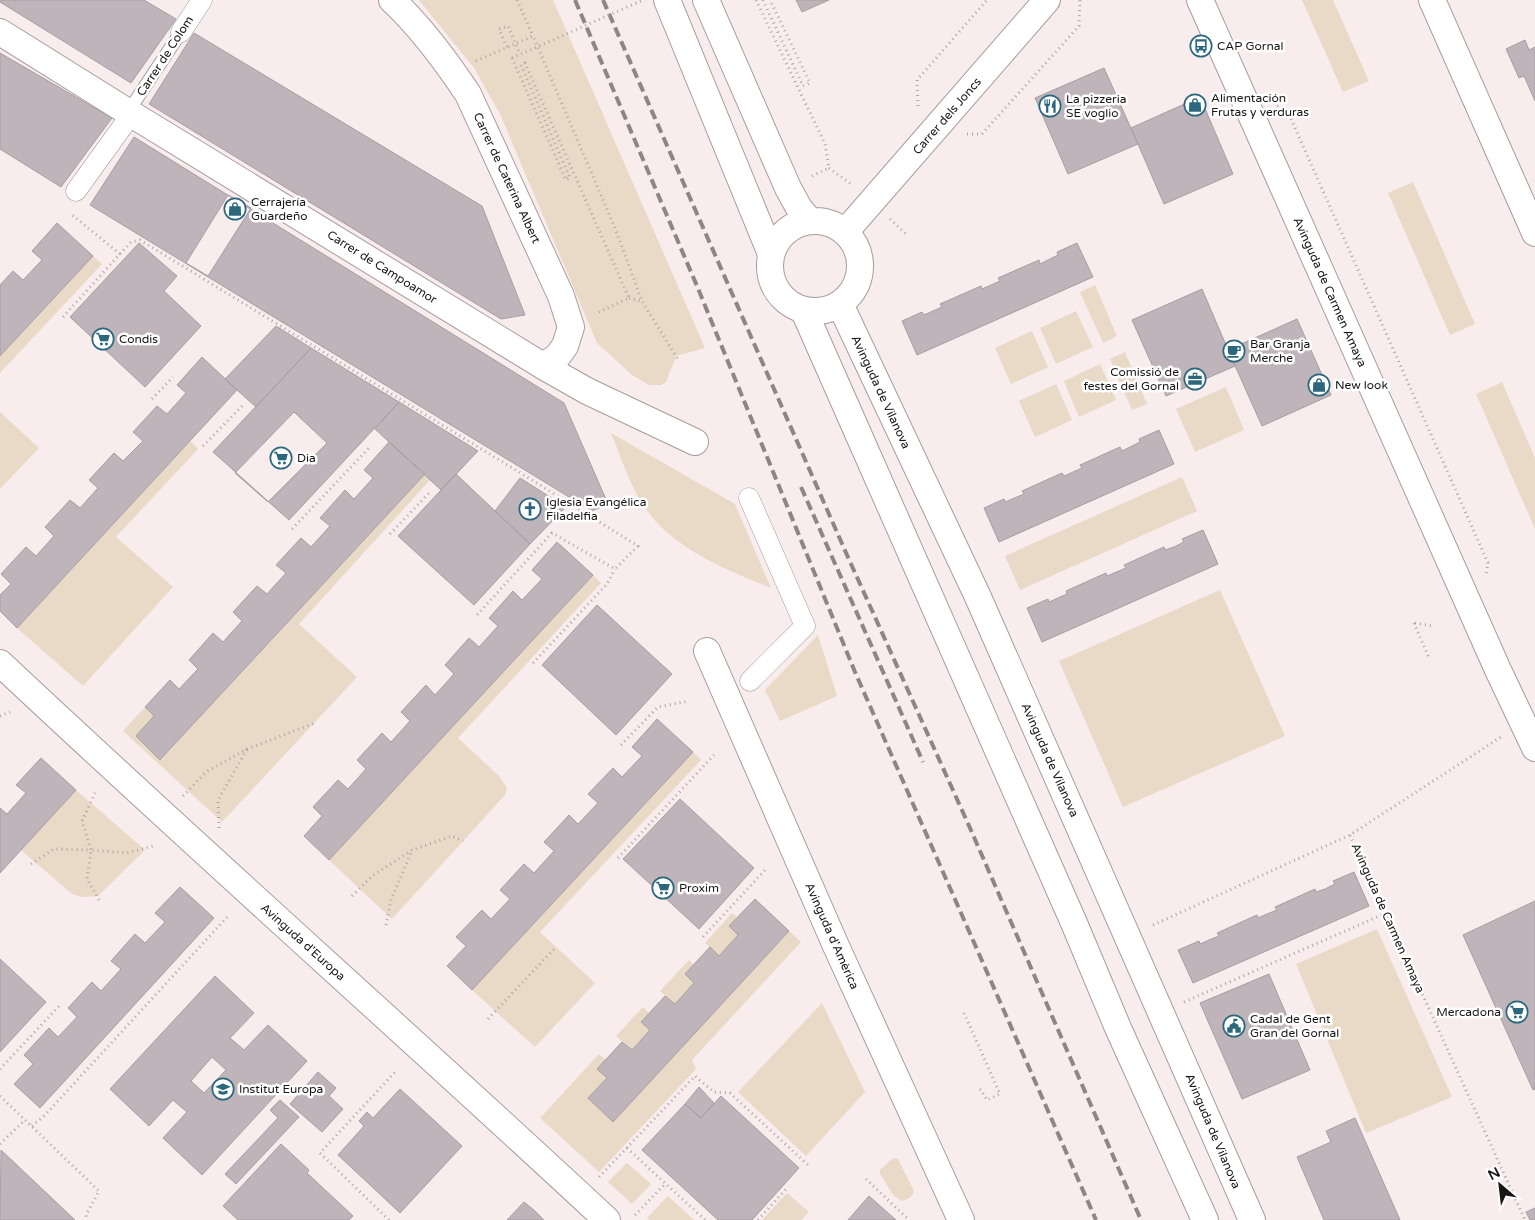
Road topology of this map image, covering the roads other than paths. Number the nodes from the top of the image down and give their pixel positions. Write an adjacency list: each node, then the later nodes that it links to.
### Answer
1 (202, 0): 9 (street, Carrer de Colom)
2 (392, 0): 18 (street, Carrer de Caterina Albert)
3 (668, 0): 15 (street)
4 (706, 0): 12 (street)
5 (1047, 0): 13 (street, Carrer dels Joncs)
6 (1200, 0): 24 (street, Avinguda de Carmen Amaya)
7 (1432, 0): 14 (street)
8 (0, 32): 10 (street, Carrer de Campoamor)
9 (181, 32): 10 (lane, Carrer de Colom)
10 (126, 118): 11 (street, Carrer de Colom); 18 (street, Carrer de Campoamor)
11 (76, 191)
12 (809, 220): 13 (street); 15 (street)
13 (846, 231): 16 (street)
14 (1535, 233)
15 (771, 254): 17 (street)
16 (840, 304): 17 (street); 28 (street, Avinguda de Vilanova)
17 (804, 311): 27 (street)
18 (543, 366): 19 (street, Carrer de Campoamor)
19 (695, 442)
20 (749, 498): 23 (street)
21 (707, 651): 26 (street, Avinguda d'Amèrica)
22 (0, 663): 25 (street, Avinguda d'Europa)
23 (750, 681)
24 (1535, 748)
25 (608, 1220)
26 (961, 1220)
27 (1205, 1220)
28 (1252, 1220)

